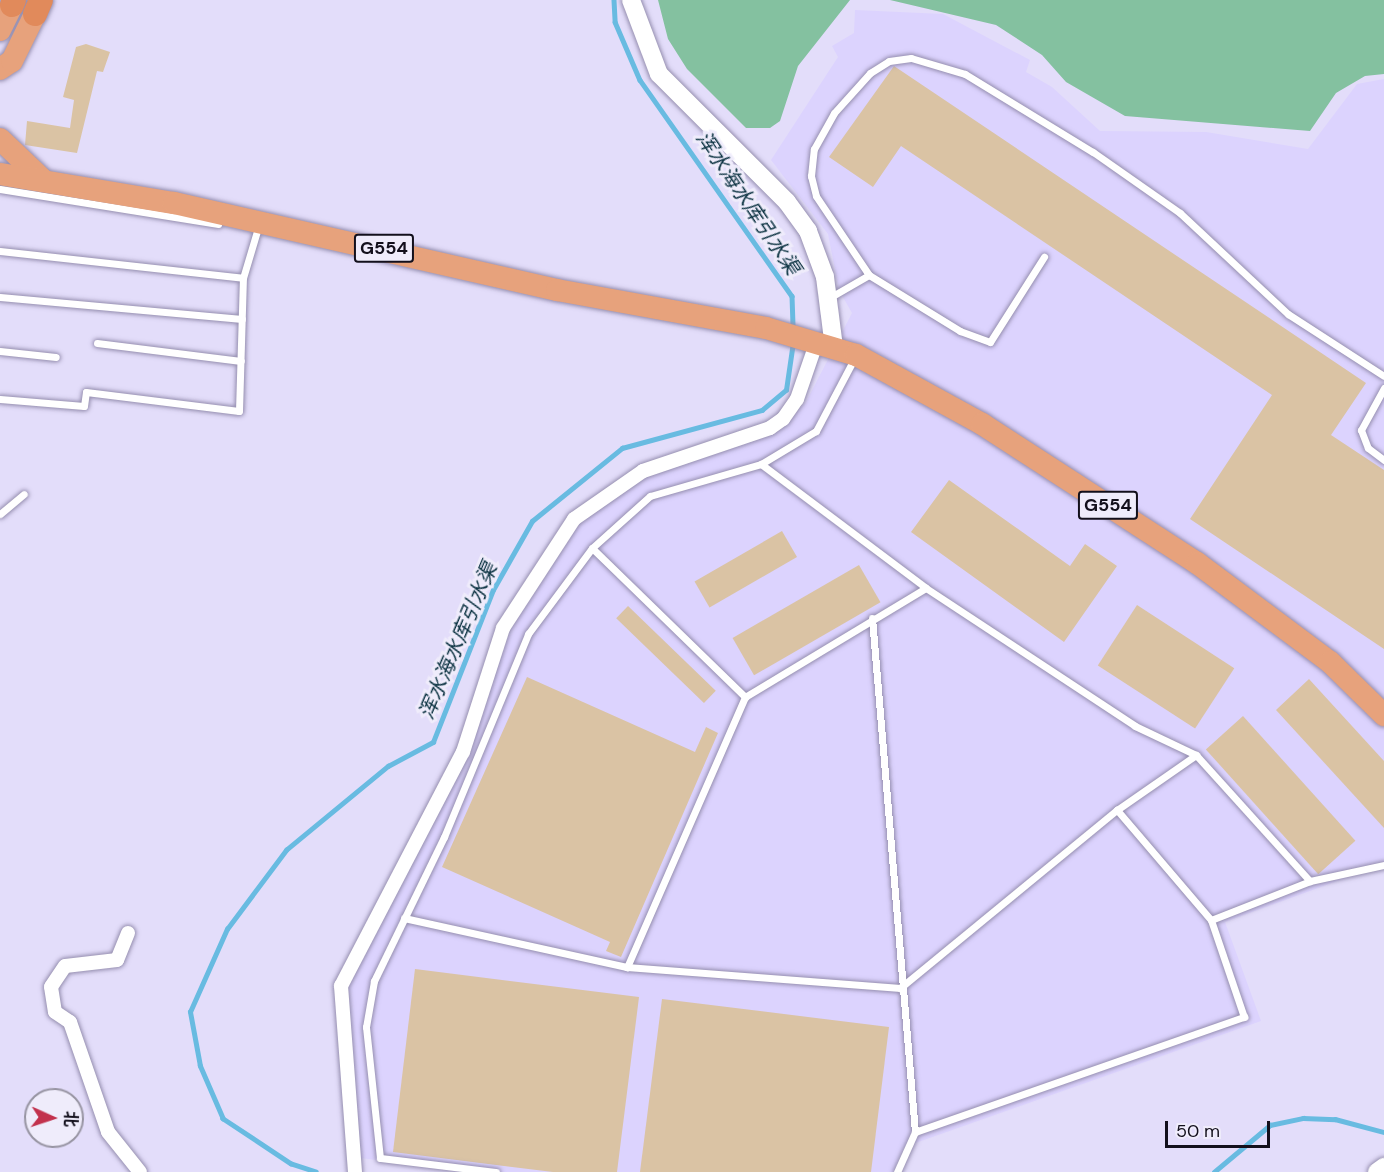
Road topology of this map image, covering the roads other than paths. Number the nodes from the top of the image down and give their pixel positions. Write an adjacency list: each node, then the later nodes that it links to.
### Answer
1 (631, 0): 16 (main road)
2 (18, 4): 3 (highway); 4 (highway); 5 (highway)
3 (0, 30)
4 (0, 59)
5 (0, 69)
6 (0, 139): 8 (highway)
7 (0, 174): 8 (highway, G554)
8 (42, 179): 10 (highway, G554)
9 (0, 189): 10 (lane)
10 (260, 227): 14 (lane); 18 (highway, G554)
11 (0, 250): 14 (lane)
12 (1044, 257): 13 (lane)
13 (869, 275): 16 (lane); 24 (lane)
14 (243, 279): 17 (lane)
15 (0, 297): 17 (lane)
16 (829, 298): 18 (main road)
17 (242, 319): 23 (lane)
18 (818, 342): 21 (highway, G554); 47 (street)
19 (97, 343): 23 (lane)
20 (0, 351): 22 (lane)
21 (856, 355): 28 (lane); 35 (highway, G554)
22 (56, 357)
23 (241, 361): 26 (lane)
24 (1384, 376)
25 (1384, 388): 27 (lane)
26 (0, 399)
27 (1384, 460)
28 (761, 464): 31 (lane); 32 (lane)
29 (24, 494): 30 (lane)
30 (0, 514)
31 (592, 548): 34 (lane); 40 (lane)
32 (926, 588): 33 (lane); 36 (lane)
33 (872, 618): 34 (lane); 44 (lane)
34 (745, 697): 43 (lane)
35 (1384, 715)
36 (1196, 755): 37 (lane); 39 (lane)
37 (1117, 810): 41 (lane); 44 (lane)
38 (1384, 865): 39 (lane)
39 (1310, 881): 41 (lane)
40 (404, 918): 43 (lane); 49 (lane)
41 (1211, 920): 45 (lane)
42 (128, 933): 48 (street)
43 (627, 967): 44 (lane)
44 (900, 988): 45 (lane)
45 (915, 1132): 50 (lane)
46 (1384, 1167): 51 (main road)
47 (355, 1169)
48 (140, 1172)
49 (496, 1172)
50 (897, 1172)
51 (1377, 1172)

